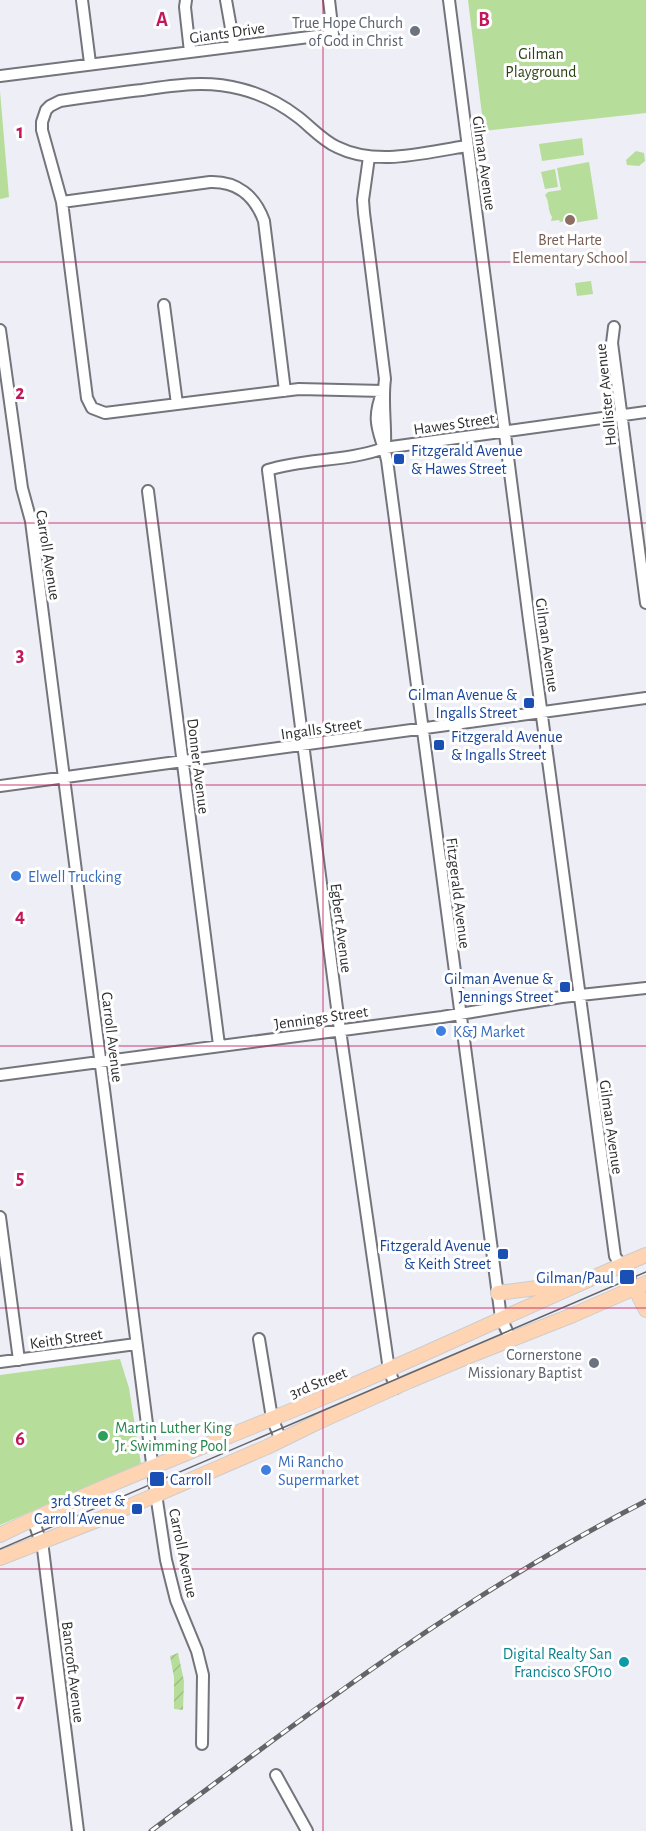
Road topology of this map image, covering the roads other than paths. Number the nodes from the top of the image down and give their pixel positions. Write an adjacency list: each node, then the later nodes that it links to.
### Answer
1 (82, 0): 8 (street)
2 (186, 0): 7 (street)
3 (226, 0): 6 (street)
4 (329, 0): 6 (street, Giants Drive)
5 (449, 0): 10 (street, Gilman Avenue)
6 (234, 45): 7 (street, Giants Drive)
7 (190, 52): 8 (street, Giants Drive)
8 (90, 63): 9 (street, Giants Drive)
9 (0, 76)
10 (467, 146): 11 (street); 21 (street, Gilman Avenue)
11 (369, 157): 12 (street); 17 (street, Fitzgerald Avenue)
12 (62, 202): 16 (street); 18 (street)
13 (164, 305): 18 (street)
14 (614, 327): 20 (street, Hollister Avenue)
15 (0, 330): 31 (street, Carroll Avenue)
16 (285, 391): 17 (street); 18 (street)
17 (383, 391): 22 (street, Fitzgerald Avenue)
18 (177, 404)
19 (646, 412): 20 (street, Hawes Street)
20 (621, 415): 21 (street, Hawes Street); 25 (street, Hollister Avenue)
21 (505, 430): 22 (street, Hawes Street); 27 (street, Gilman Avenue)
22 (384, 448): 23 (street, Hawes Street); 28 (street, Fitzgerald Avenue)
23 (268, 470): 29 (street, Egbert Avenue)
24 (148, 491): 30 (street, Donner Avenue)
25 (646, 603)
26 (646, 698): 27 (street, Ingalls Street)
27 (542, 712): 28 (street, Ingalls Street); 34 (street, Gilman Avenue)
28 (423, 729): 29 (street, Ingalls Street); 35 (street, Fitzgerald Avenue)
29 (304, 745): 30 (street, Ingalls Street); 36 (street, Egbert Avenue)
30 (184, 760): 31 (street, Ingalls Street); 37 (street, Donner Avenue)
31 (64, 777): 32 (street, Ingalls Street); 38 (street, Carroll Avenue)
32 (0, 786)
33 (646, 988): 34 (street, Jennings Street)
34 (579, 995): 35 (street, Jennings Street); 42 (street, Gilman Avenue)
35 (460, 1014): 36 (street, Jennings Street); 45 (street, Fitzgerald Avenue)
36 (340, 1029): 37 (street, Jennings Street); 53 (street, Egbert Avenue)
37 (219, 1045): 38 (street, Jennings Street)
38 (101, 1062): 39 (street, Jennings Street); 50 (street, Carroll Avenue)
39 (0, 1075)
40 (0, 1217): 51 (street)
41 (646, 1255): 42 (main road, 3rd Street)
42 (621, 1266): 43 (main road, 3rd Street); 44 (street, Gilman Avenue)
43 (584, 1282): 45 (main road); 47 (main road, 3rd Street)
44 (640, 1286): 46 (main road); 49 (main road)
45 (498, 1293): 47 (street, Fitzgerald Avenue)
46 (646, 1310)
47 (501, 1318): 49 (street, Fitzgerald Avenue); 53 (main road, 3rd Street)
48 (259, 1339): 55 (street)
49 (511, 1340): 54 (main road)
50 (136, 1344): 51 (street, Keith Street); 57 (street, Carroll Avenue)
51 (19, 1360): 52 (street, Keith Street)
52 (0, 1362)
53 (388, 1370): 54 (street, Egbert Avenue); 55 (main road, 3rd Street)
54 (396, 1388): 56 (main road)
55 (272, 1418): 56 (street); 57 (main road, 3rd Street)
56 (281, 1440): 58 (main road)
57 (154, 1467): 58 (street, Carroll Avenue); 59 (main road, 3rd Street)
58 (156, 1494): 61 (main road); 63 (street, Carroll Avenue)
59 (33, 1519): 60 (main road, 3rd Street); 61 (street, Bancroft Avenue)
60 (0, 1535)
61 (41, 1540): 62 (main road); 65 (street, Bancroft Avenue)
62 (0, 1558)
63 (202, 1744)
64 (276, 1775): 66 (street)
65 (78, 1831)
66 (307, 1831)

